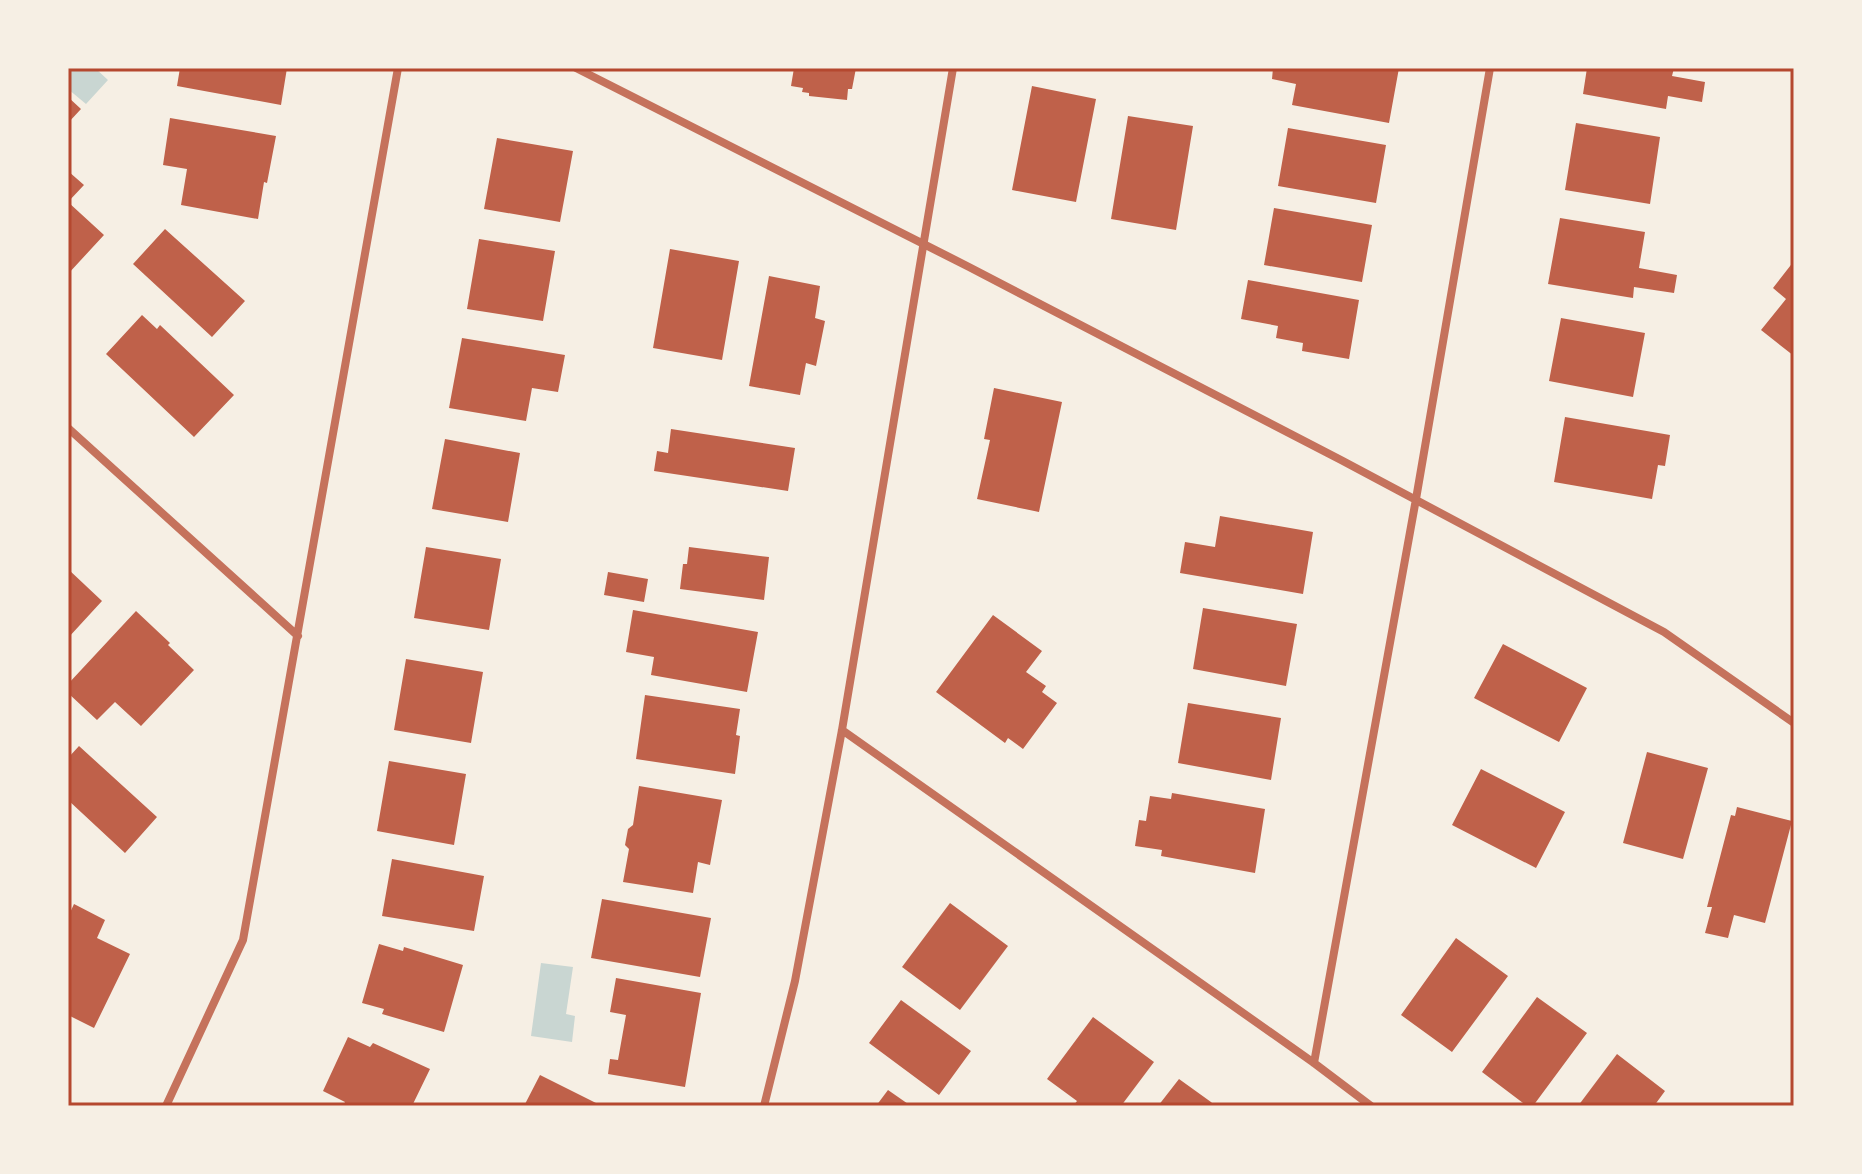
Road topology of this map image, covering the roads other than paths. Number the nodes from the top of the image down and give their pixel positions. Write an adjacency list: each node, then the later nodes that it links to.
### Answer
1 (398, 68): 8 (street)
2 (576, 68): 5 (street)
3 (953, 68): 5 (street)
4 (1490, 68): 7 (street)
5 (922, 244): 7 (street); 10 (street)
6 (68, 428): 8 (street)
7 (1416, 499): 9 (street); 11 (street)
8 (298, 636): 12 (street)
9 (1794, 723)
10 (842, 730): 11 (street); 13 (street)
11 (1314, 1063): 14 (street)
12 (166, 1106)
13 (764, 1106)
14 (1371, 1106)

